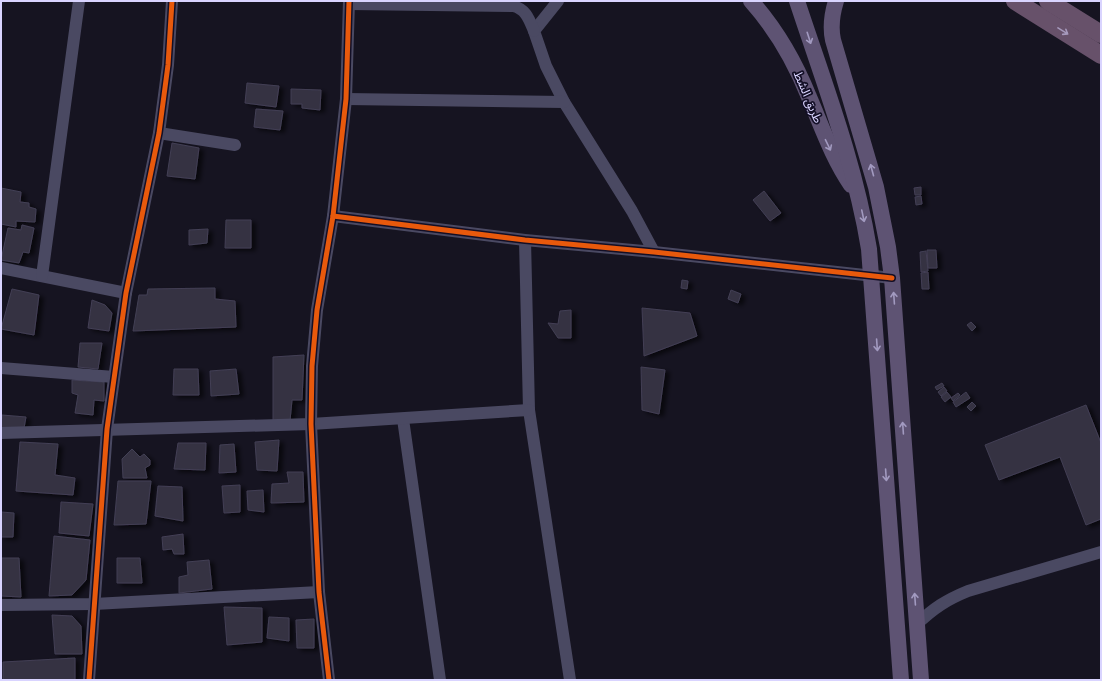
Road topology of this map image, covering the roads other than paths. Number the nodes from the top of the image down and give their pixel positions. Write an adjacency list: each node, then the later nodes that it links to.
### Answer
1 (79, 1): 23 (street)
2 (172, 1): 15 (street)
3 (558, 1): 10 (street)
4 (751, 1): 17 (main road, طريق الشط, one-way to 17)
5 (797, 1): 17 (main road, one-way to 17)
6 (836, 1): 24 (main road, one-way to 6)
7 (1015, 1): 12 (highway, one-way to 12)
8 (1048, 1): 11 (highway)
9 (349, 2): 10 (street); 13 (street)
10 (534, 31): 14 (street)
11 (1101, 34)
12 (1101, 55)
13 (346, 99): 14 (street); 18 (street)
14 (564, 102): 20 (street)
15 (159, 133): 16 (street); 25 (street)
16 (235, 145)
17 (859, 197): 22 (main road, one-way to 22)
18 (333, 216): 19 (street); 30 (street)
19 (525, 240): 20 (street); 28 (street)
20 (654, 252): 22 (street)
21 (1, 268): 23 (street)
22 (871, 275): 24 (street); 35 (main road, one-way to 35)
23 (42, 276): 25 (street)
24 (892, 278): 34 (main road, one-way to 24)
25 (126, 293): 27 (street)
26 (1, 368): 27 (street)
27 (114, 377): 31 (street)
28 (529, 410): 29 (street); 43 (street)
29 (403, 419): 30 (street); 42 (street)
30 (311, 424): 31 (street); 36 (street)
31 (107, 429): 32 (street); 37 (street)
32 (1, 433)
33 (1101, 552): 39 (street)
34 (912, 558): 35 (main road); 39 (main road, one-way to 34)
35 (892, 560): 44 (main road)
36 (319, 592): 37 (street); 41 (street)
37 (94, 604): 38 (street); 40 (street)
38 (1, 605)
39 (917, 624): 45 (main road)
40 (89, 680)
41 (329, 680)
42 (440, 680)
43 (570, 680)
44 (901, 680)
45 (921, 680)

